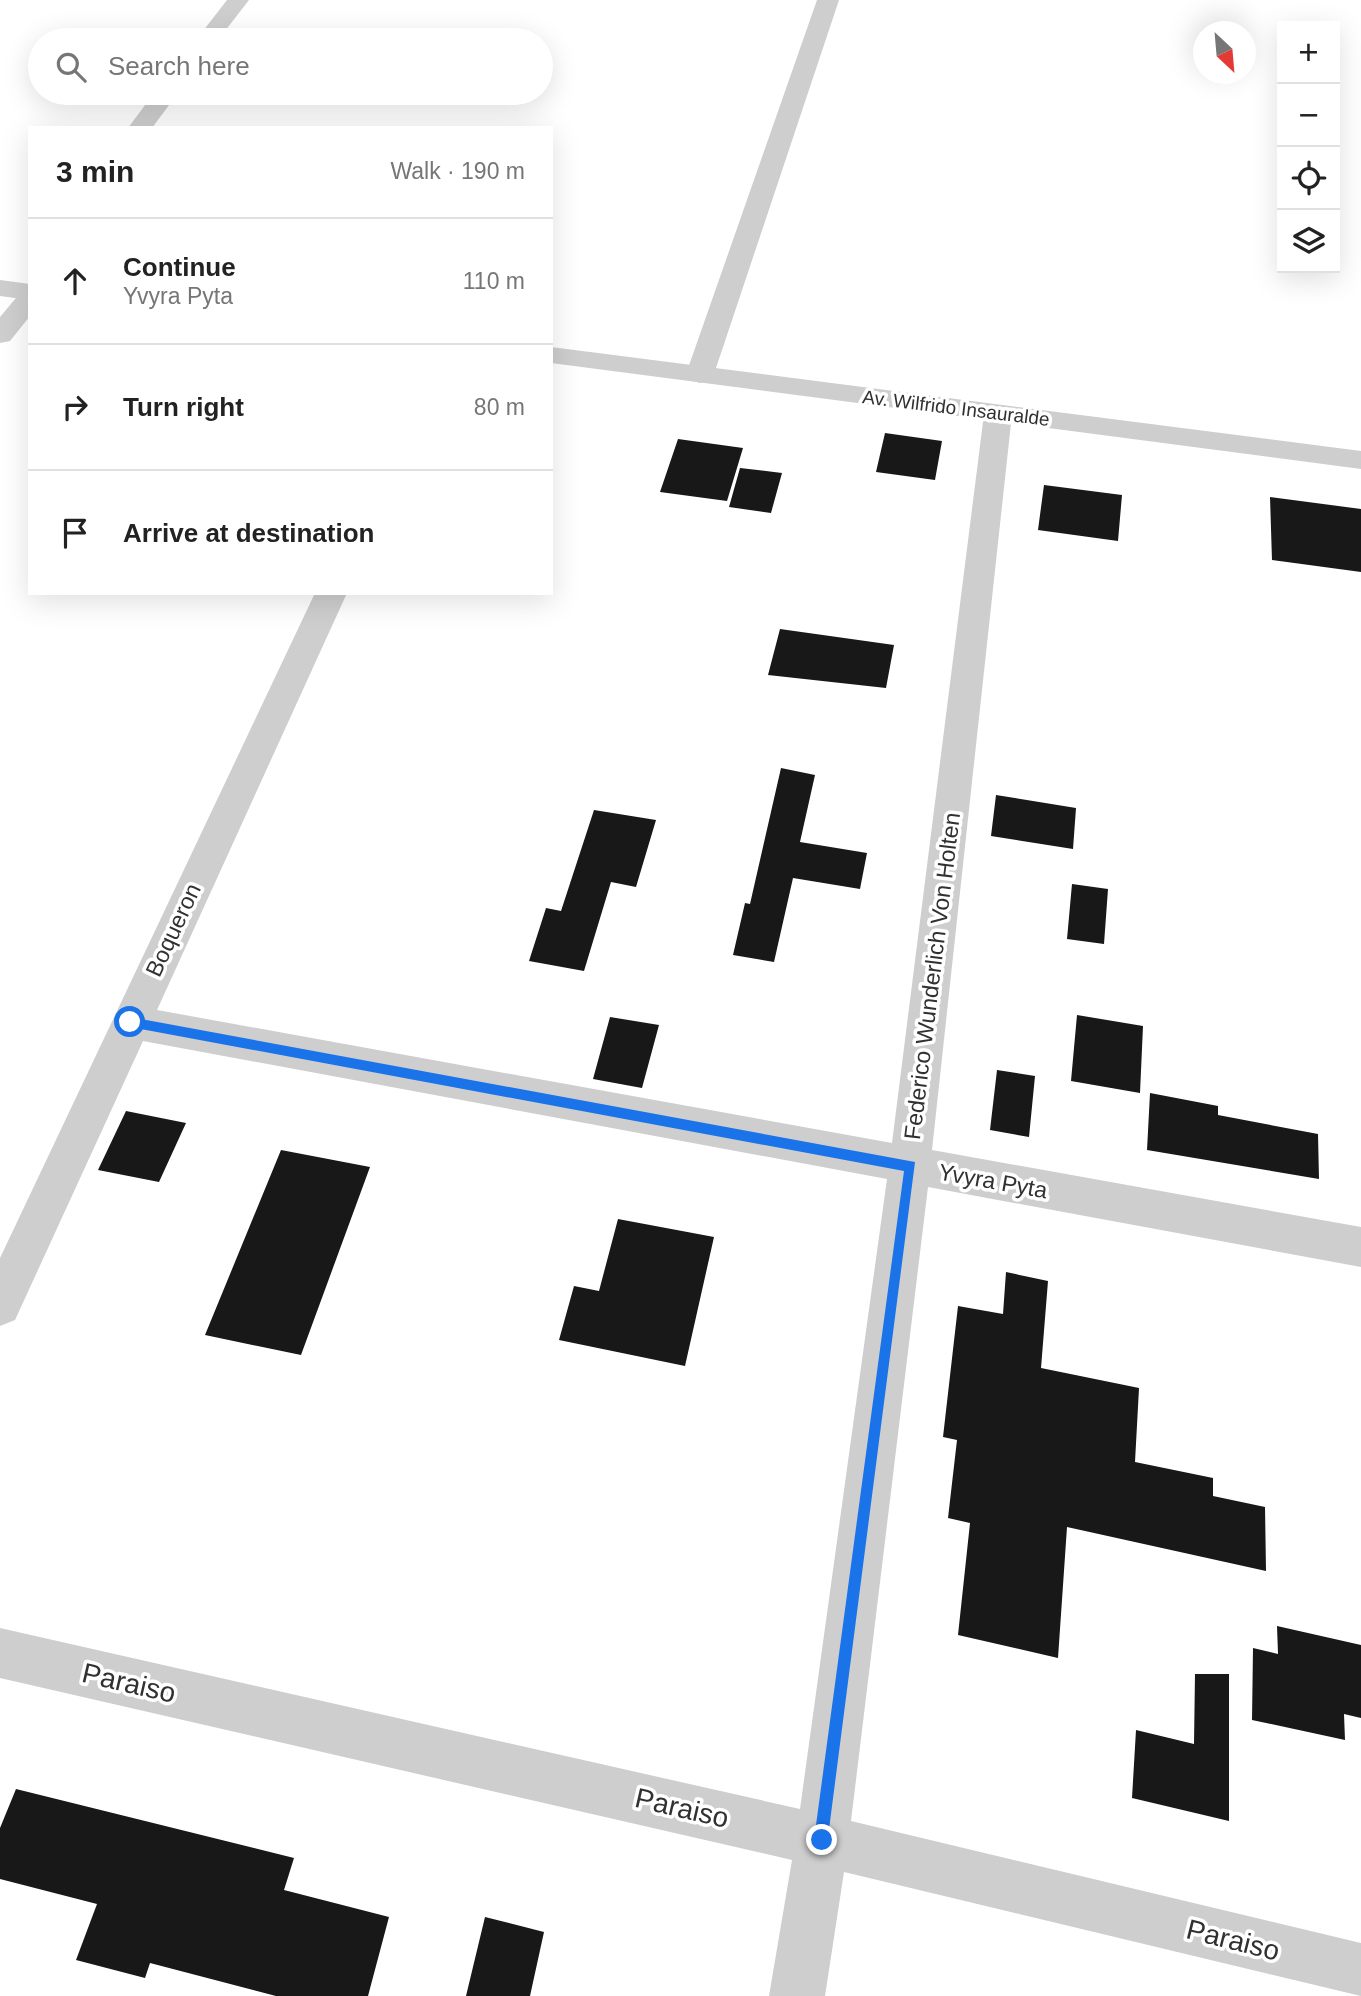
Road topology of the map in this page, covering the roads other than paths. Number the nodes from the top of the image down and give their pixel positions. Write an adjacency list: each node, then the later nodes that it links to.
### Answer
1 (238, 0): 3 (street)
2 (828, 0): 10 (street)
3 (216, 28)
4 (157, 105): 5 (street)
5 (141, 126)
6 (20, 292): 7 (street)
7 (0, 335)
8 (553, 355): 10 (street, Av. Wilfrido Insauralde)
9 (553, 368): 11 (street)
10 (701, 374): 11 (street, Av. Wilfrido Insauralde)
11 (997, 421): 12 (street, Av. Wilfrido Insauralde); 13 (street); 16 (street, Federico Wunderlich Von Holten)
12 (1361, 460)
13 (1361, 472)
14 (330, 595): 15 (street, Boqueron)
15 (130, 1022): 16 (street, Yvyra Pyta); 18 (street, Boqueron)
16 (910, 1166): 17 (street, Yvyra Pyta); 20 (street, Federico Wunderlich Von Holten)
17 (1361, 1247)
18 (0, 1306)
19 (0, 1653): 20 (street, Paraiso)
20 (822, 1840): 21 (street, Paraiso); 22 (street, Federico Wunderlich Von Holten)
21 (1361, 1971)
22 (797, 1996)

